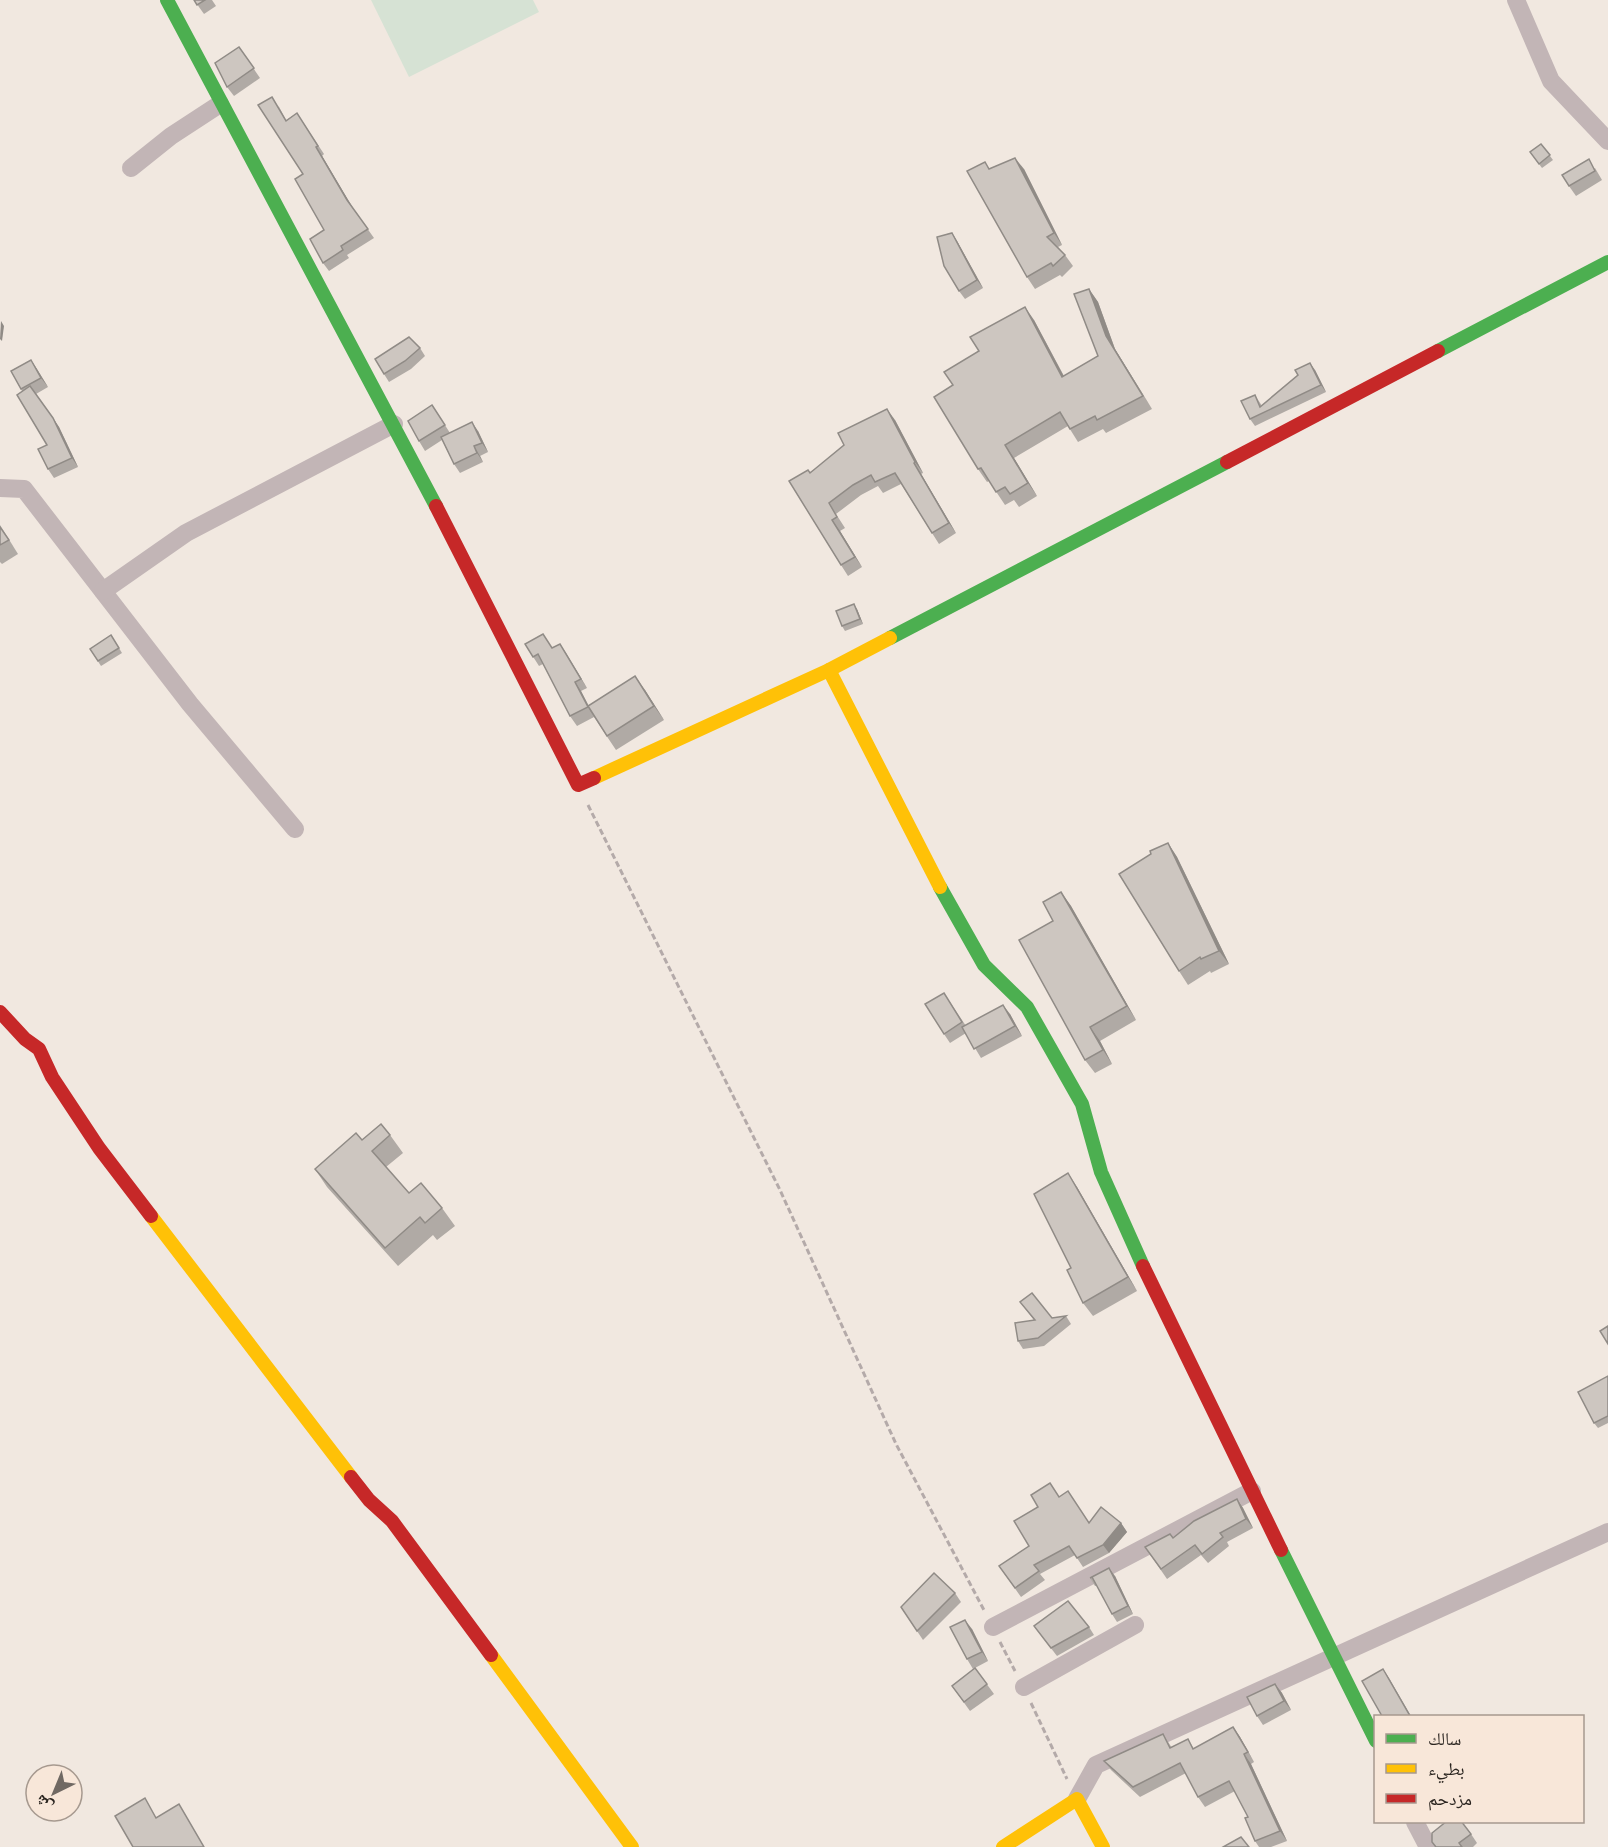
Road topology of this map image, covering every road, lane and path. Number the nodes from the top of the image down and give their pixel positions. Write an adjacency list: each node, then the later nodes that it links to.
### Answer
1 (167, 0): 3 (street)
2 (1516, 0): 4 (street)
3 (220, 104): 5 (street); 7 (street)
4 (1608, 141)
5 (131, 168)
6 (1608, 262): 10 (street)
7 (394, 424): 9 (street); 11 (street)
8 (0, 488): 9 (street)
9 (103, 591): 12 (street)
10 (829, 670): 11 (street); 14 (street)
11 (578, 785): 16 (path)
12 (295, 829)
13 (0, 1012): 24 (street)
14 (1252, 1491): 18 (street); 19 (street)
15 (1608, 1532): 19 (street)
16 (963, 1572)
17 (1135, 1625): 20 (street)
18 (993, 1627)
19 (1335, 1658): 21 (street); 22 (street)
20 (1024, 1688)
21 (1374, 1737)
22 (1077, 1799): 25 (street); 26 (street)
23 (1416, 1823): 27 (street)
24 (632, 1847)
25 (1003, 1847)
26 (1103, 1847)
27 (1428, 1847)

